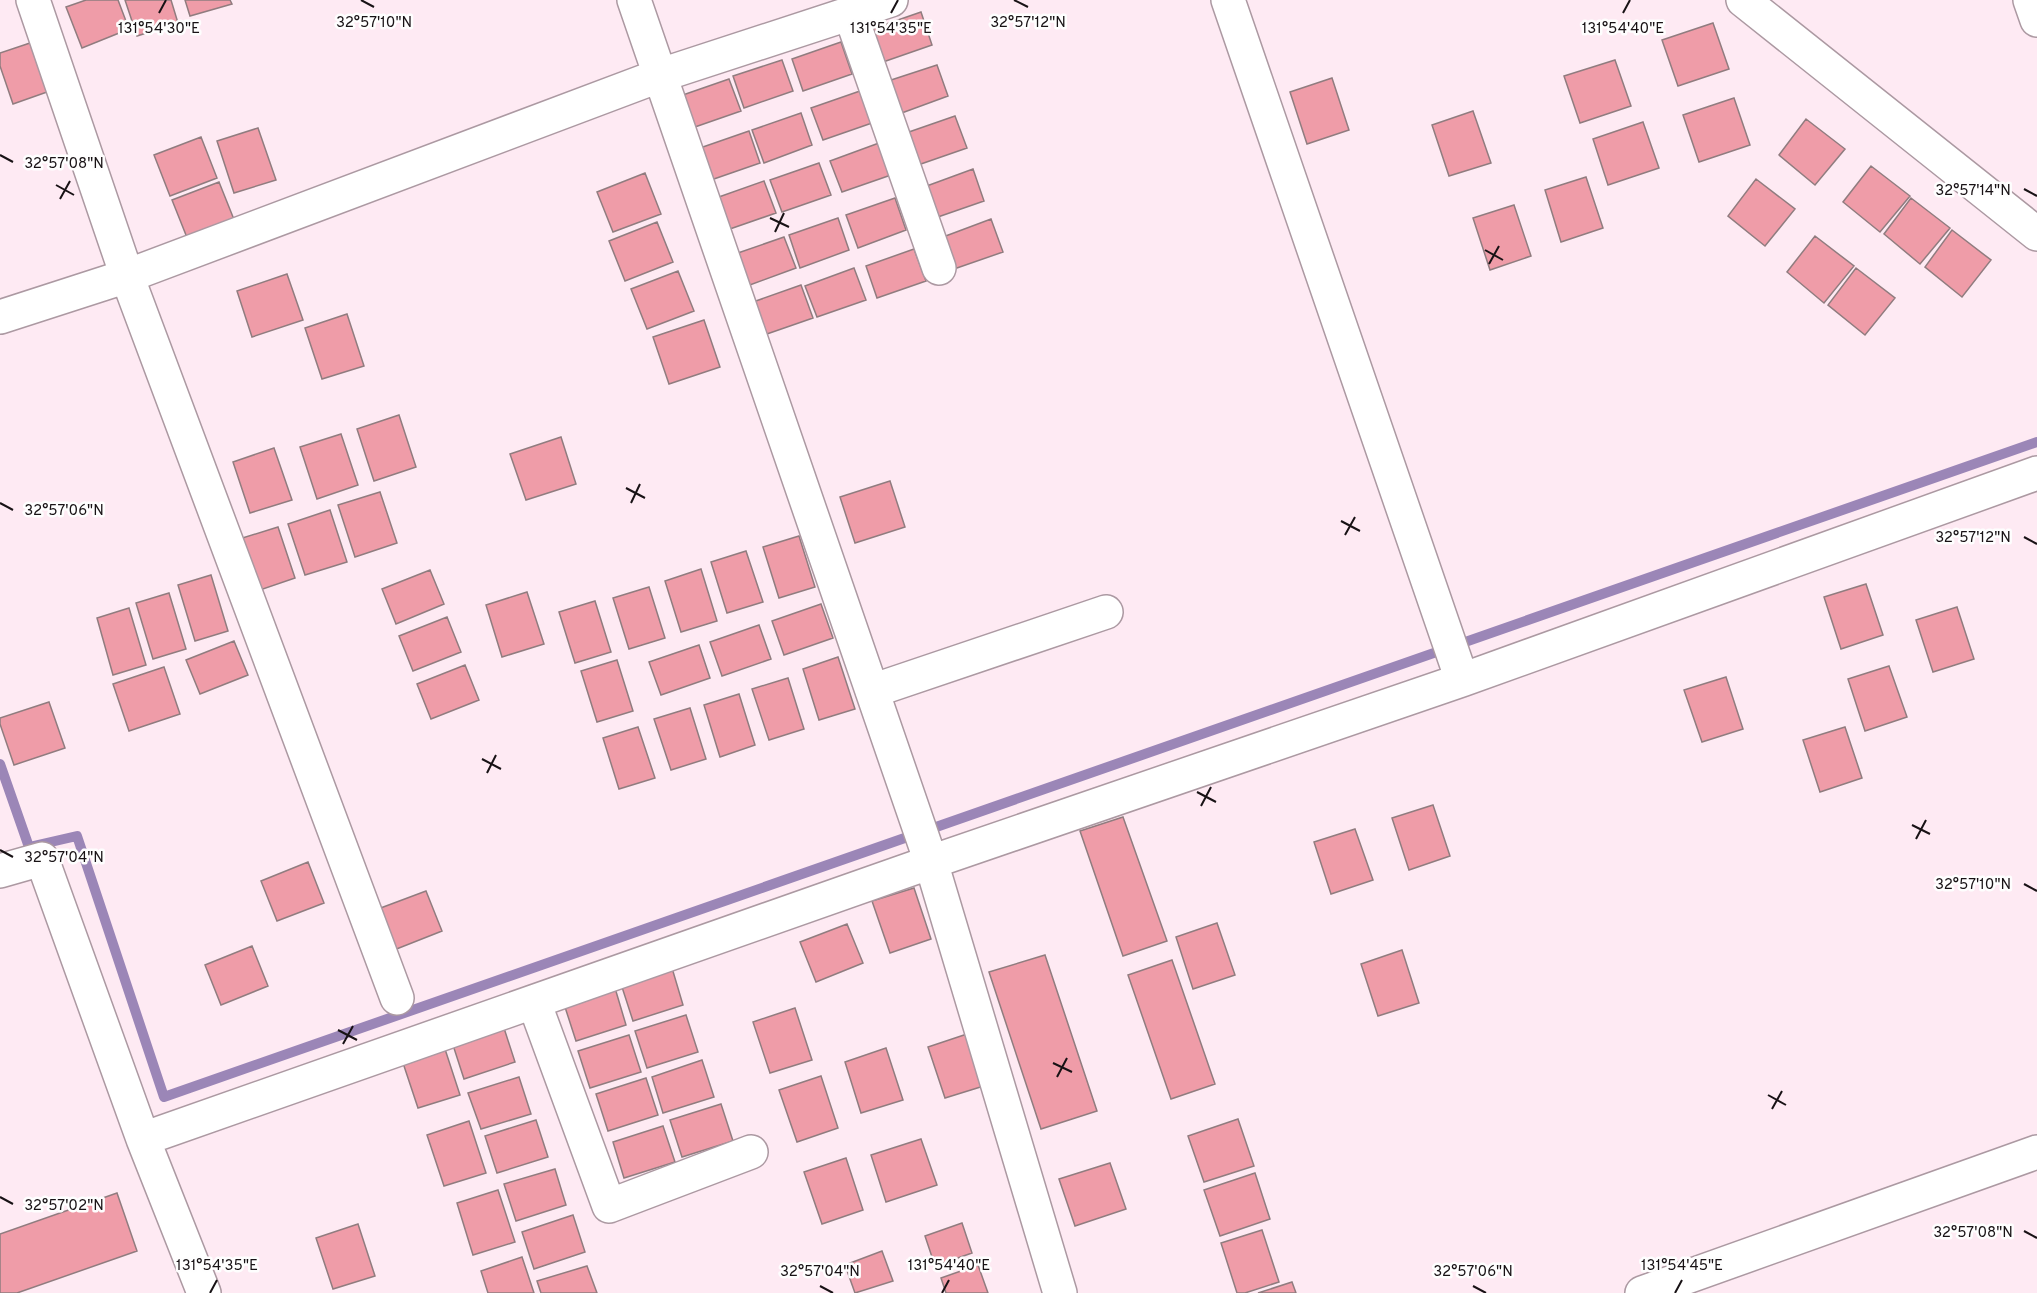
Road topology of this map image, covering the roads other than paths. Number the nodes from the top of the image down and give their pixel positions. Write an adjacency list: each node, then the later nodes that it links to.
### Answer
1 (33, 0): 12 (street)
2 (634, 0): 9 (street)
3 (891, 0): 7 (street)
4 (1228, 0): 16 (street)
5 (1745, 0): 10 (street)
6 (2030, 0): 8 (street)
7 (850, 14): 9 (street); 11 (street)
8 (2037, 20)
9 (660, 75): 12 (street); 17 (street)
10 (2037, 234)
11 (939, 268)
12 (127, 276): 13 (street); 20 (street)
13 (0, 317)
14 (2037, 473): 16 (street)
15 (1106, 612): 17 (street)
16 (1462, 680): 18 (street)
17 (872, 691): 18 (street)
18 (931, 862): 21 (street); 26 (street)
19 (0, 871): 22 (street)
20 (398, 998)
21 (534, 1002): 22 (street); 23 (street)
22 (143, 1139): 25 (street)
23 (751, 1152)
24 (2037, 1152): 27 (street)
25 (204, 1293)
26 (1060, 1293)
27 (1642, 1293)

